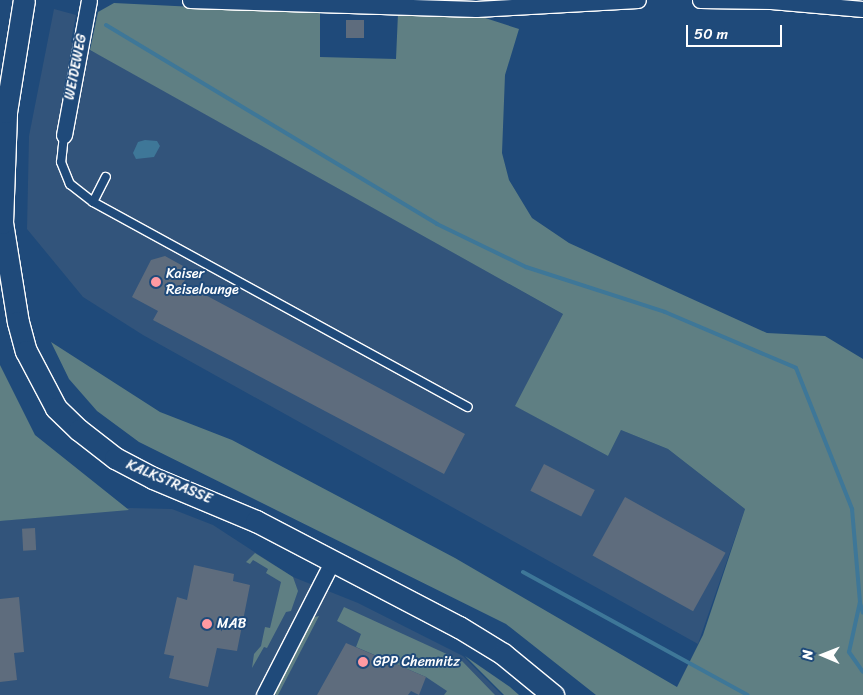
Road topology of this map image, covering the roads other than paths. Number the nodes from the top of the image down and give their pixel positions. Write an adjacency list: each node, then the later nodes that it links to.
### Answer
1 (24, 0): 11 (main road, KALKSTRASSE)
2 (88, 0): 8 (street, WEIDEWEG)
3 (190, 0): 4 (street)
4 (638, 0)
5 (700, 0): 6 (street)
6 (771, 0): 7 (street)
7 (863, 9)
8 (64, 135): 10 (lane)
9 (106, 177): 10 (lane)
10 (93, 202): 12 (lane)
11 (1, 217): 13 (main road, KALKSTRASSE)
12 (468, 407)
13 (332, 562): 14 (street); 15 (main road, KALKSTRASSE)
14 (264, 695)
15 (553, 695)

